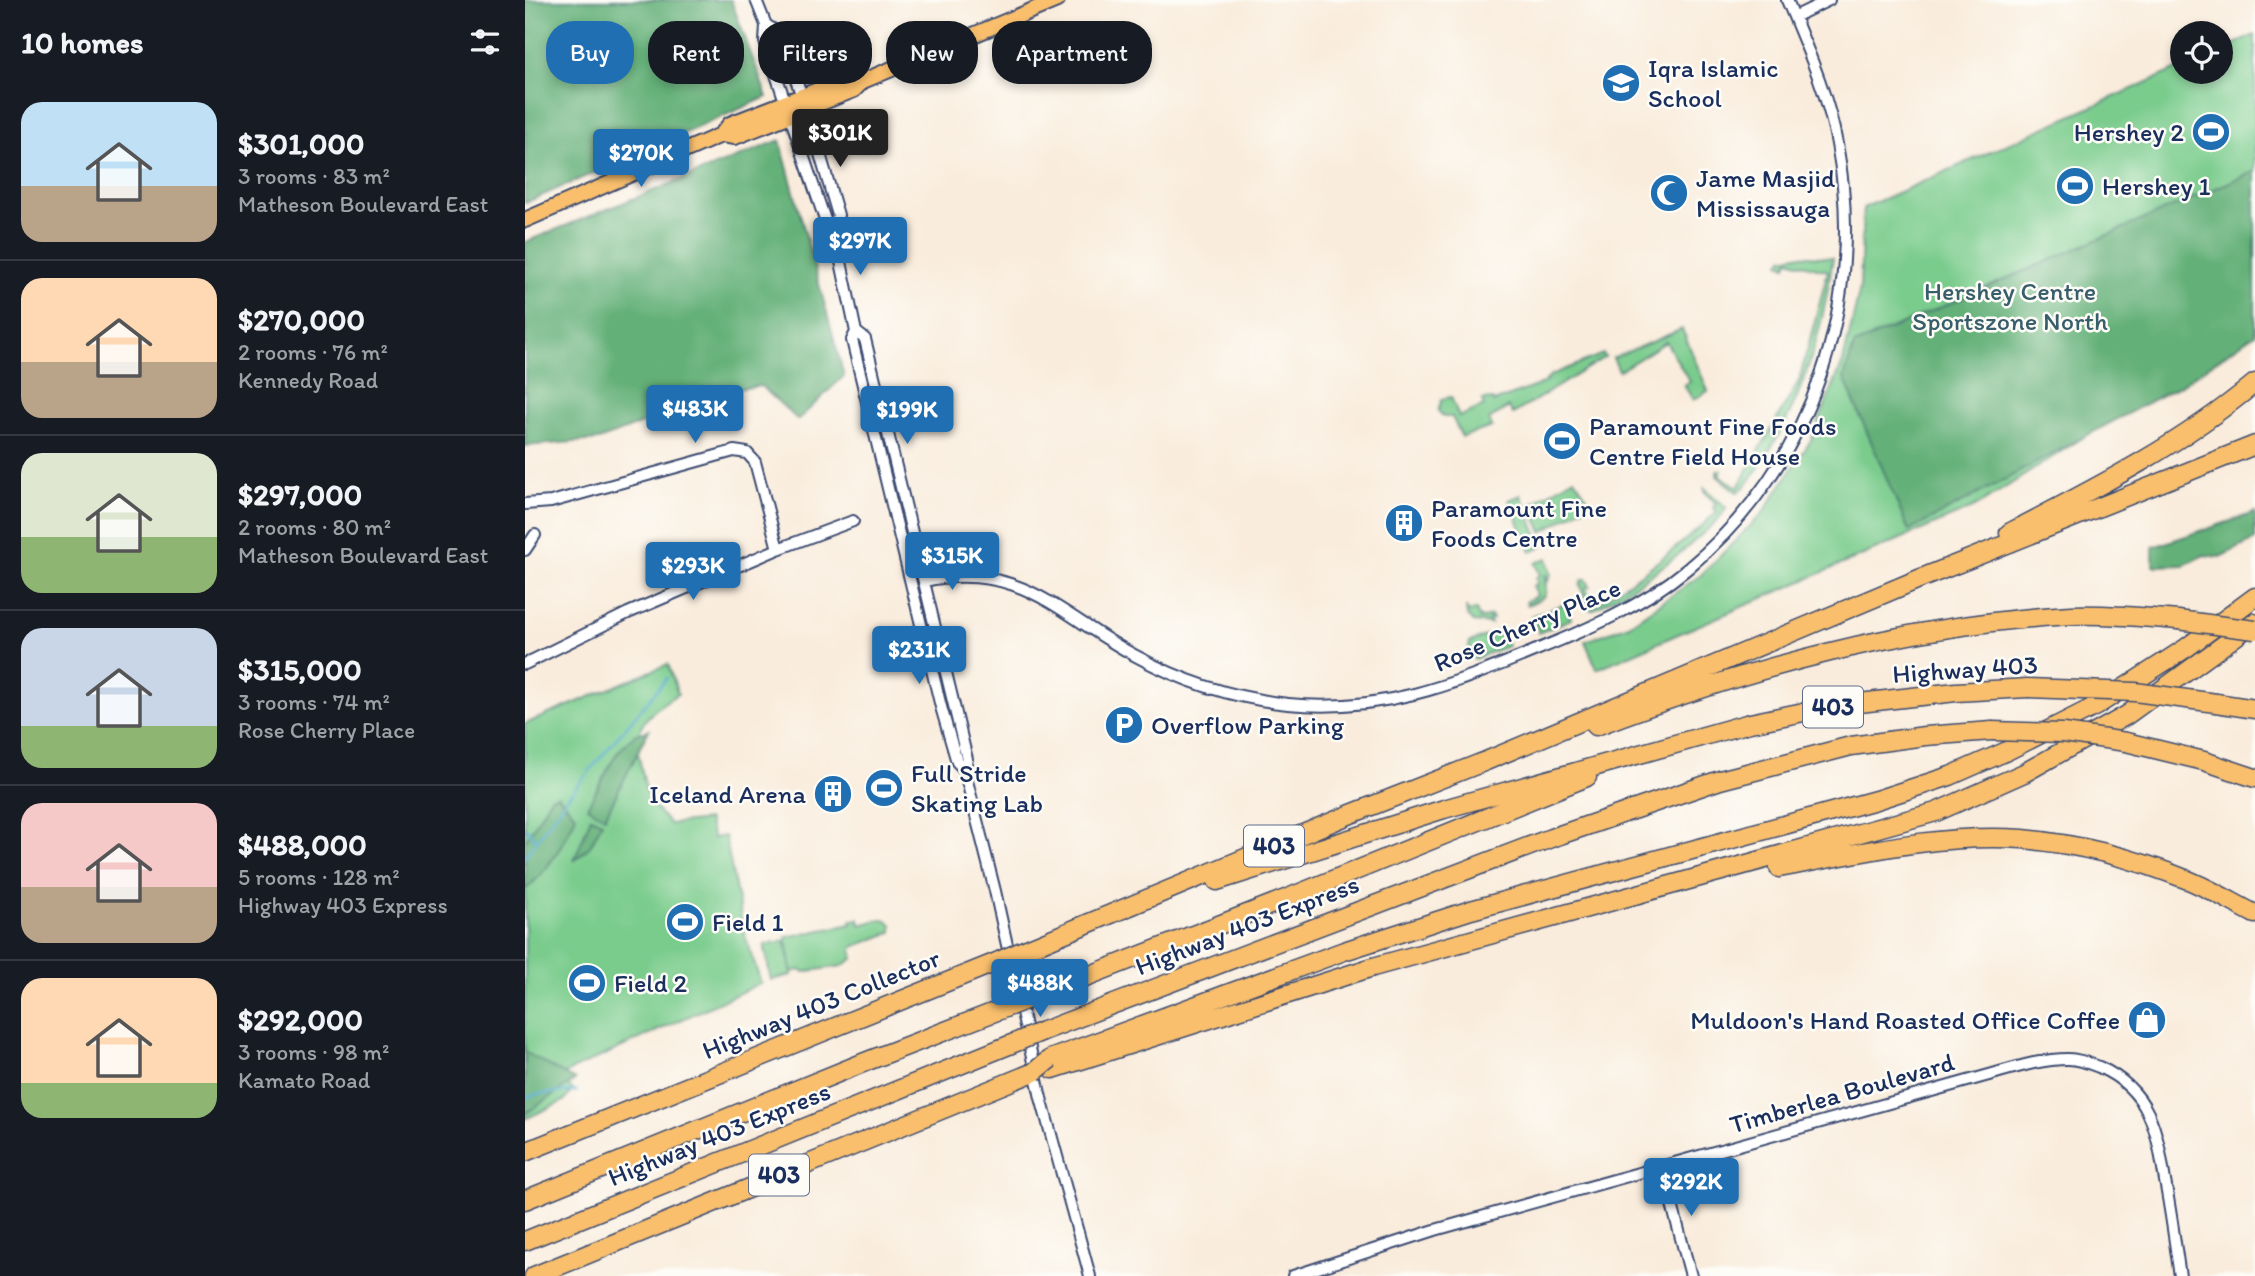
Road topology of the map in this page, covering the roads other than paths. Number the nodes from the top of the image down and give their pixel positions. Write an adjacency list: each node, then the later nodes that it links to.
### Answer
1 (756, 0): 6 (street)
2 (1057, 0): 9 (main road)
3 (1787, 0): 5 (street, Rose Cherry Place)
4 (1829, 0): 5 (street)
5 (1794, 17): 22 (street, Rose Cherry Place)
6 (764, 21)
7 (779, 84): 10 (street)
8 (797, 84): 9 (street)
9 (804, 103): 10 (main road); 12 (street)
10 (788, 109): 11 (main road); 12 (street)
11 (525, 220)
12 (834, 229): 13 (street)
13 (856, 332): 22 (street); 30 (street)
14 (2255, 383): 21 (highway)
15 (2255, 445): 21 (highway)
16 (525, 504): 19 (street)
17 (853, 521): 19 (street)
18 (535, 535): 20 (street)
19 (778, 549): 26 (street)
20 (525, 550)
21 (1919, 579): 29 (highway)
22 (924, 581): 30 (street)
23 (2255, 597): 35 (highway)
24 (2255, 623): 33 (highway)
25 (2255, 630): 29 (highway, bridge)
26 (525, 664)
27 (2255, 709): 28 (highway, Highway 403 / 403, bridge)
28 (1642, 755): 32 (highway); 38 (highway, Highway 403 Express / 403, bridge)
29 (1486, 761): 32 (highway, Highway 403 Collector / 403)
30 (964, 769): 41 (street)
31 (2255, 778): 39 (highway, Highway 403 Express / 403, bridge)
32 (1198, 879): 36 (highway, Highway 403 Collector / 403, bridge)
33 (1672, 887): 34 (highway); 35 (highway)
34 (2255, 914)
35 (1051, 1064): 40 (highway, 403, bridge)
36 (525, 1152)
37 (1662, 1167): 42 (street, Timberlea Boulevard); 43 (street); 44 (street, Timberlea Boulevard)
38 (525, 1200)
39 (525, 1241)
40 (534, 1276)
41 (1090, 1276)
42 (1293, 1276)
43 (1691, 1276)
44 (2180, 1276)

